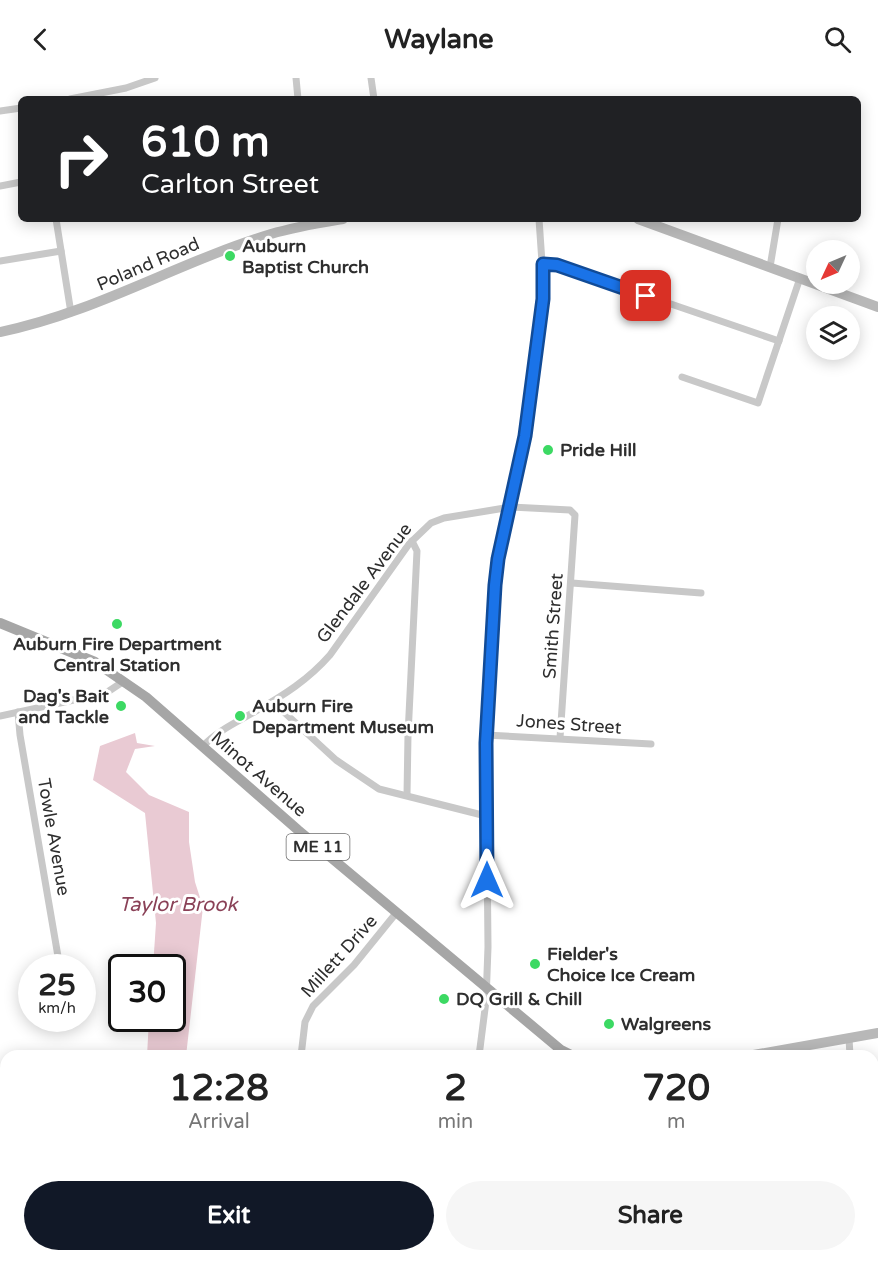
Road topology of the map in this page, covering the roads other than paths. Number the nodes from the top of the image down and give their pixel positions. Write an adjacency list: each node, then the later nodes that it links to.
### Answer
1 (155, 78): 4 (street)
2 (296, 78): 5 (street)
3 (371, 78): 6 (street)
4 (85, 96)
5 (298, 96)
6 (374, 96)
7 (18, 108): 8 (street)
8 (0, 111)
9 (18, 183): 10 (street)
10 (0, 186)
11 (56, 222): 16 (street)
12 (314, 222): 22 (street, Poland Road)
13 (539, 222): 18 (street)
14 (646, 222): 19 (street)
15 (778, 222): 19 (street)
16 (61, 251): 17 (street); 22 (street)
17 (0, 261)
18 (543, 264): 24 (street); 26 (street)
19 (770, 267): 20 (street)
20 (800, 278): 21 (street); 24 (street)
21 (878, 307)
22 (71, 313): 23 (street, Poland Road)
23 (0, 332)
24 (779, 341): 25 (street)
25 (682, 377)
26 (511, 507): 27 (street, Glendale Avenue); 28 (street, Glendale Avenue); 36 (street)
27 (575, 515): 29 (street, Smith Street)
28 (412, 541): 33 (street, Glendale Avenue); 40 (street)
29 (572, 583): 30 (street); 37 (street, Smith Street)
30 (701, 593)
31 (0, 623): 32 (main road, Minot Avenue / ME 11)
32 (124, 681): 34 (street); 39 (main road, Minot Avenue / ME 11)
33 (273, 702): 39 (street, Glendale Avenue); 40 (street)
34 (18, 712): 35 (street); 43 (street, Towle Avenue)
35 (0, 716)
36 (486, 735): 37 (street, Jones Street); 41 (street)
37 (560, 738): 38 (street, Jones Street)
38 (651, 744)
39 (202, 747): 42 (main road, Minot Avenue / ME 11)
40 (407, 795): 41 (street)
41 (486, 816): 44 (street)
42 (397, 912): 44 (main road, Minot Avenue / ME 11); 47 (street, Millett Drive)
43 (58, 954)
44 (486, 988): 48 (street); 49 (main road, Minot Avenue / ME 11)
45 (878, 1033): 46 (street)
46 (849, 1038): 50 (street); 51 (street)
47 (302, 1050)
48 (480, 1050)
49 (559, 1050)
50 (782, 1050)
51 (850, 1050)

